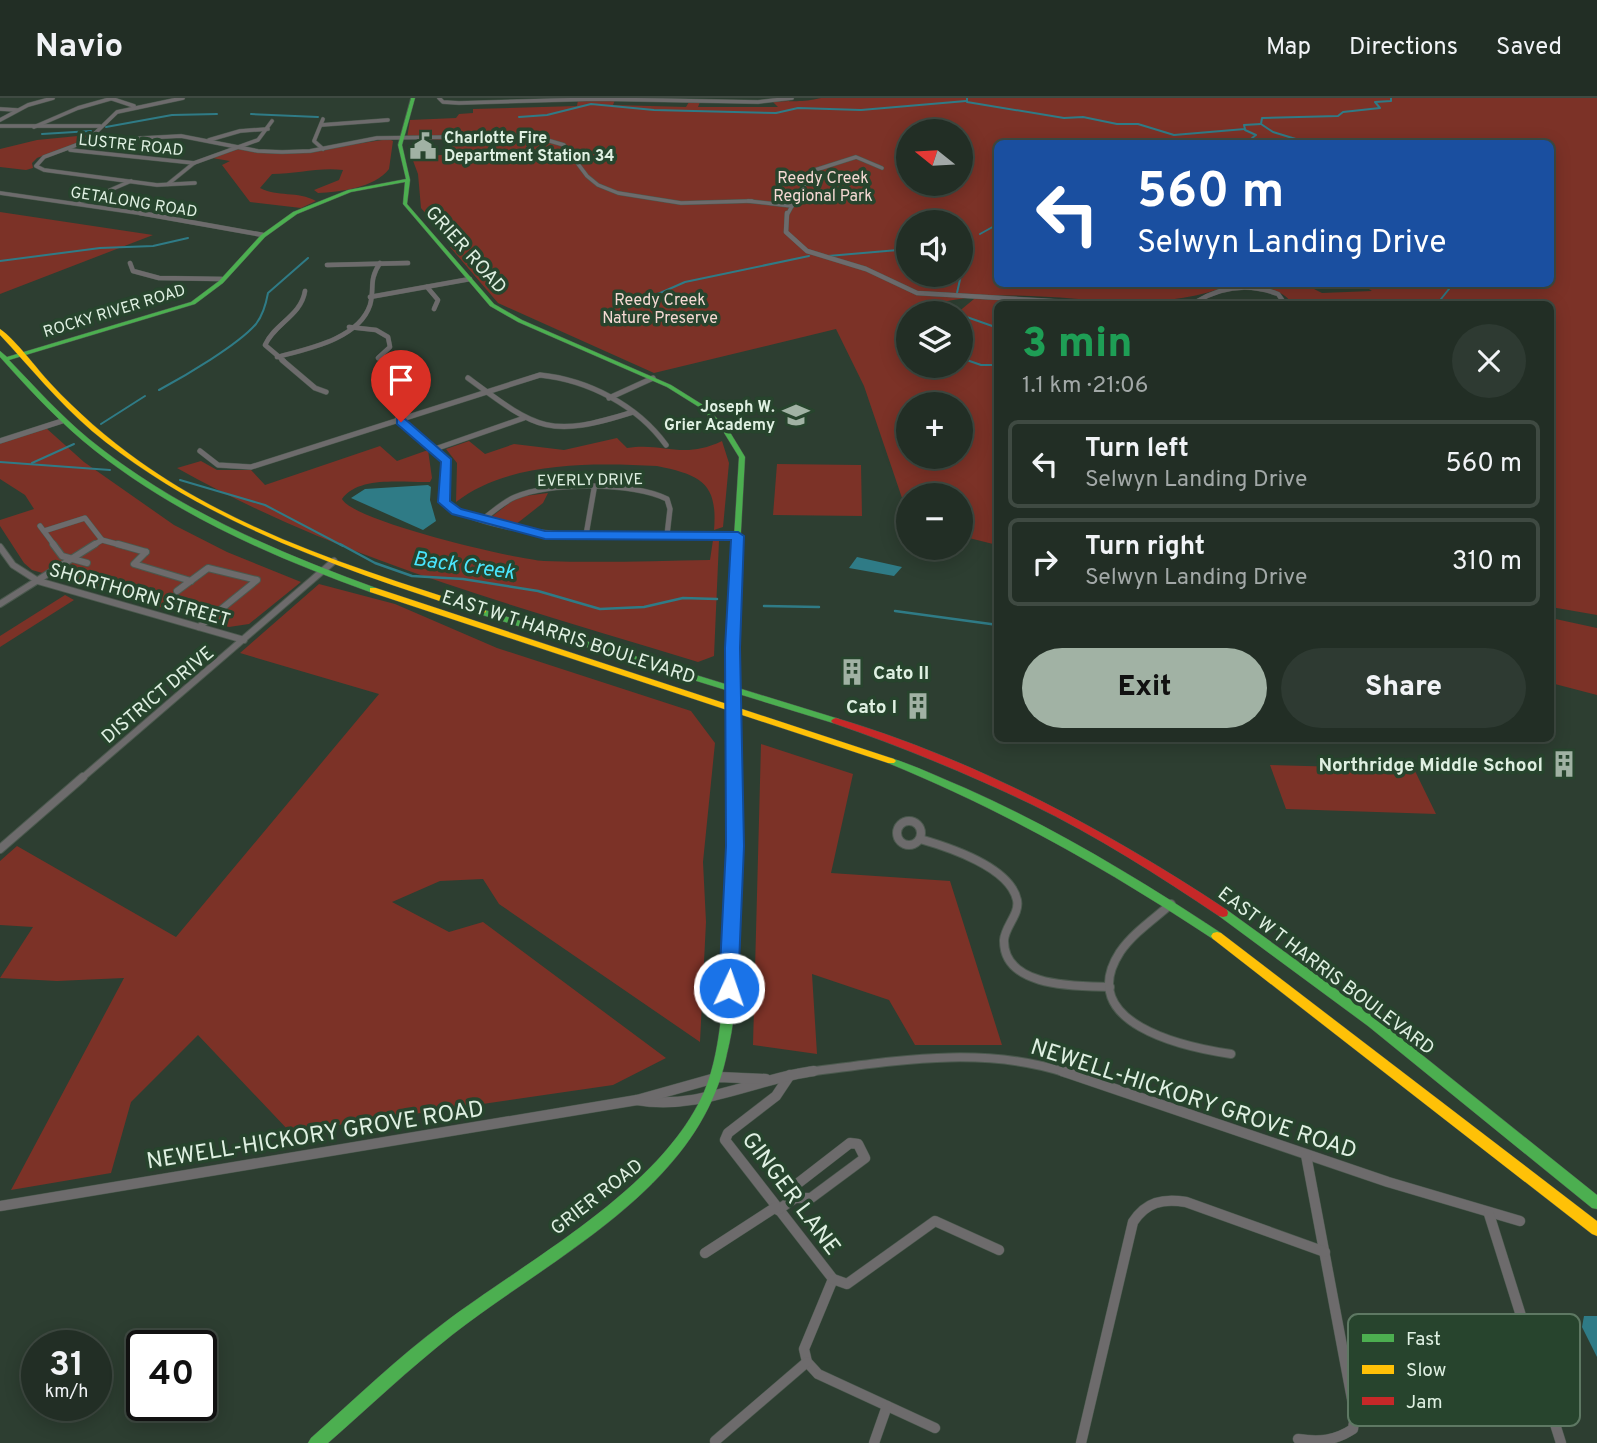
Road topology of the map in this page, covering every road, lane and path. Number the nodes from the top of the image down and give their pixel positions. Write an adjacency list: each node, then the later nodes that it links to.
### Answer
1 (53, 98): 14 (street)
2 (111, 98): 12 (street); 24 (street)
3 (183, 98): 12 (street)
4 (414, 98): 26 (main road)
5 (439, 98): 9 (street)
6 (792, 98): 11 (street)
7 (574, 99): 8 (street); 10 (street)
8 (692, 99): 11 (street)
9 (483, 100): 10 (street)
10 (527, 100)
11 (758, 100)
12 (136, 107): 15 (street); 22 (street)
13 (0, 109): 14 (street)
14 (18, 110): 17 (street)
15 (144, 110)
16 (323, 119): 21 (street)
17 (0, 120)
18 (388, 120): 20 (street)
19 (272, 121): 25 (street)
20 (373, 121): 21 (street); 27 (street)
21 (321, 125): 31 (street)
22 (100, 126): 24 (street); 29 (street)
23 (0, 127): 24 (street)
24 (31, 128)
25 (268, 129): 28 (street); 30 (street)
26 (402, 136): 27 (street); 37 (main road); 41 (street)
27 (367, 139): 31 (street)
28 (209, 140): 29 (street); 30 (street)
29 (87, 141): 32 (street)
30 (240, 147): 31 (street); 33 (street)
31 (323, 148)
32 (65, 150): 33 (street, LUSTRE ROAD); 35 (street)
33 (194, 163): 38 (street)
34 (882, 168): 41 (street)
35 (131, 181): 38 (street); 40 (street)
36 (195, 183): 38 (street)
37 (407, 183): 42 (main road, ROCKY RIVER ROAD); 48 (main road, GRIER ROAD)
38 (167, 185)
39 (0, 193): 40 (street, GETALONG ROAD)
40 (77, 204): 42 (street, GETALONG ROAD)
41 (792, 206): 54 (street)
42 (264, 235): 47 (main road, ROCKY RIVER ROAD)
43 (130, 263): 47 (street)
44 (380, 263): 45 (street); 46 (street); 53 (street)
45 (408, 263)
46 (327, 265)
47 (222, 279): 60 (main road, ROCKY RIVER ROAD)
48 (470, 279): 49 (street); 65 (main road, GRIER ROAD)
49 (427, 287): 53 (street); 57 (street)
50 (1245, 287): 55 (street)
51 (1254, 287): 56 (street)
52 (305, 291): 61 (street)
53 (370, 297): 58 (street)
54 (1057, 301)
55 (1198, 301)
56 (1282, 301)
57 (434, 309)
58 (349, 327): 61 (street); 63 (street)
59 (0, 331): 60 (main road, EAST W T HARRIS BOULEVARD)
60 (21, 354): 62 (main road, ROCKY RIVER ROAD); 86 (main road, EAST W T HARRIS BOULEVARD)
61 (278, 357): 67 (street)
62 (2, 358): 72 (main road, EAST W T HARRIS BOULEVARD)
63 (378, 358)
64 (468, 378): 66 (street)
65 (653, 378): 68 (street); 81 (main road, GRIER ROAD)
66 (486, 391): 68 (street); 70 (street); 71 (street)
67 (326, 392)
68 (609, 398): 69 (street)
69 (633, 412): 70 (street); 74 (street)
70 (524, 418): 75 (street)
71 (398, 419): 75 (street); 76 (street)
72 (62, 421): 73 (street); 88 (main road, EAST W T HARRIS BOULEVARD)
73 (0, 441)
74 (666, 445)
75 (435, 449): 78 (street)
76 (200, 450)
77 (594, 488): 78 (street, EVERLY DRIVE); 79 (street); 80 (street, EVERLY DRIVE)
78 (483, 519): 79 (street)
79 (586, 535): 80 (street)
80 (667, 535): 81 (street)
81 (738, 536): 95 (main road, GRIER ROAD)
82 (102, 540): 85 (street); 85 (street); 90 (street)
83 (0, 547): 84 (street, SHORTHORN STREET)
84 (2, 555): 89 (street, SHORTHORN STREET)
85 (71, 559): 87 (street); 89 (street)
86 (334, 561): 88 (street, DISTRICT DRIVE); 95 (main road, EAST W T HARRIS BOULEVARD)
87 (87, 563)
88 (321, 572): 94 (street, DISTRICT DRIVE); 96 (main road, EAST W T HARRIS BOULEVARD)
89 (38, 581): 92 (street); 93 (street, SHORTHORN STREET)
90 (191, 581): 91 (street); 93 (street)
91 (177, 591)
92 (0, 604)
93 (199, 627): 94 (street, SHORTHORN STREET)
94 (244, 640): 98 (street, DISTRICT DRIVE)
95 (733, 690): 96 (main road, GRIER ROAD); 109 (main road, EAST W T HARRIS BOULEVARD)
96 (734, 708): 99 (main road, EAST W T HARRIS BOULEVARD); 103 (main road, GRIER ROAD)
97 (920, 839): 100 (street)
98 (0, 849)
99 (1171, 904): 100 (street); 114 (main road, EAST W T HARRIS BOULEVARD)
100 (1110, 987): 101 (street)
101 (1231, 1054)
102 (790, 1076): 104 (street, NEWELL-HICKORY GROVE ROAD); 107 (street, NEWELL-HICKORY GROVE ROAD); 111 (street, GINGER LANE)
103 (715, 1077): 104 (street, NEWELL-HICKORY GROVE ROAD); 105 (main road, GRIER ROAD); 106 (street, NEWELL-HICKORY GROVE ROAD)
104 (766, 1079): 105 (street, NEWELL-HICKORY GROVE ROAD)
105 (707, 1099): 106 (street, NEWELL-HICKORY GROVE ROAD); 128 (main road, GRIER ROAD)
106 (637, 1100): 110 (street, NEWELL-HICKORY GROVE ROAD)
107 (1306, 1155): 112 (street, NEWELL-HICKORY GROVE ROAD); 116 (street)
108 (795, 1198): 108 (street); 111 (street)
109 (1597, 1203)
110 (0, 1206)
111 (777, 1208): 117 (street); 118 (street, GINGER LANE)
112 (1489, 1214): 113 (street, NEWELL-HICKORY GROVE ROAD); 119 (street)
113 (1520, 1221)
114 (1597, 1229)
115 (999, 1250): 118 (street)
116 (1325, 1252): 121 (street); 130 (street)
117 (705, 1253)
118 (833, 1279): 120 (street, GINGER LANE)
119 (1520, 1314)
120 (807, 1362): 122 (street); 127 (street)
121 (1348, 1369)
122 (887, 1406): 125 (street); 129 (street)
123 (1353, 1426): 126 (street)
124 (1556, 1426): 131 (street)
125 (935, 1428)
126 (1298, 1439)
127 (715, 1441)
128 (316, 1443)
129 (874, 1443)
130 (1082, 1443)
131 (1561, 1443)

